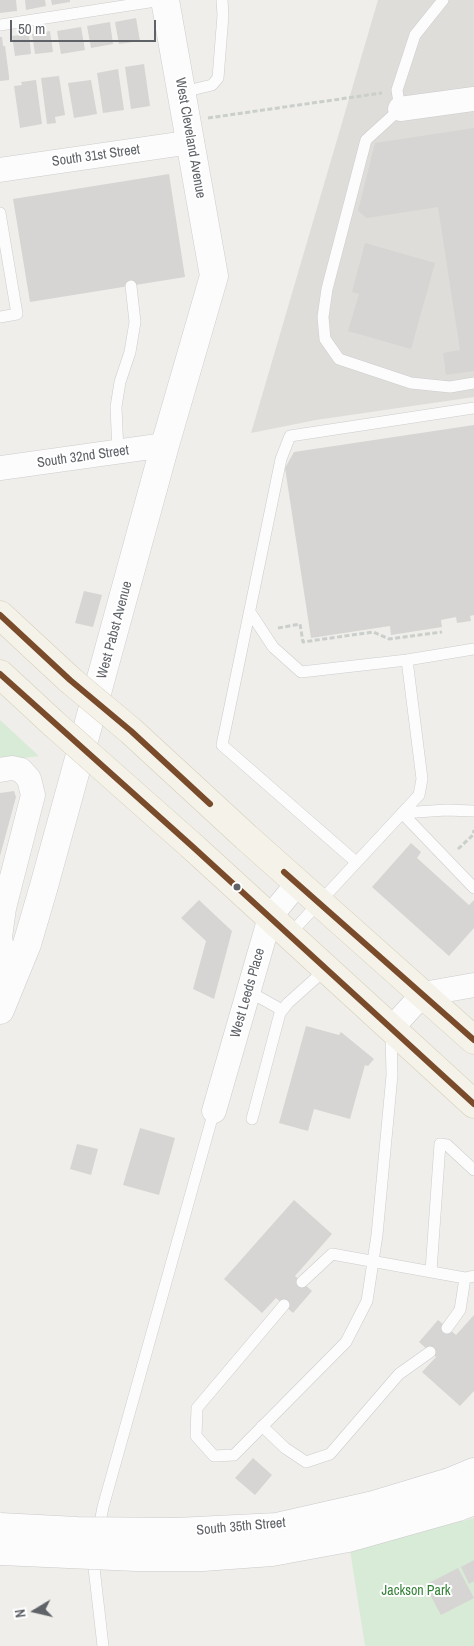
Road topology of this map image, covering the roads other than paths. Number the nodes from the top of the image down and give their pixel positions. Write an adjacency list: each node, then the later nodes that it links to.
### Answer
1 (164, 0): 4 (lane); 5 (street, West Cleveland Avenue)
2 (222, 0): 5 (lane)
3 (443, 0): 7 (lane)
4 (0, 25)
5 (183, 92): 8 (street, West Cleveland Avenue)
6 (474, 99): 7 (street)
7 (400, 109): 14 (lane)
8 (192, 142): 9 (street, South 31st Street); 11 (street, West Cleveland Avenue)
9 (0, 170)
10 (0, 212): 13 (lane)
11 (214, 276): 16 (street, West Pabst Avenue)
12 (131, 286): 17 (lane)
13 (0, 317)
14 (474, 383)
15 (474, 408): 19 (lane)
16 (165, 446): 17 (street, South 32nd Street); 37 (street, West Pabst Avenue)
17 (118, 452): 18 (street, South 32nd Street)
18 (0, 468)
19 (250, 612): 22 (lane); 27 (lane)
20 (0, 615): 28 (main road, bridge)
21 (474, 648): 22 (lane)
22 (407, 660): 26 (lane)
23 (0, 674): 31 (main road, bridge)
24 (0, 770): 32 (street)
25 (474, 811): 26 (lane)
26 (402, 813): 27 (lane); 29 (lane)
27 (356, 862): 30 (lane)
28 (297, 884): 30 (main road); 31 (street, West Leeds Place)
29 (474, 888)
30 (318, 902): 31 (lane); 36 (main road)
31 (279, 926): 33 (main road); 35 (street, West Leeds Place)
32 (0, 937): 37 (street)
33 (326, 969): 38 (lane); 39 (main road)
34 (474, 985): 36 (street)
35 (248, 991): 38 (lane); 42 (street, West Leeds Place)
36 (423, 994): 39 (street); 40 (main road)
37 (4, 999)
38 (282, 1010): 43 (lane)
39 (391, 1029): 41 (main road); 45 (lane)
40 (474, 1040)
41 (474, 1104)
42 (214, 1111): 56 (lane)
43 (252, 1119)
44 (474, 1170): 46 (lane)
45 (373, 1262): 46 (lane); 48 (lane); 52 (lane)
46 (431, 1271): 47 (lane)
47 (469, 1277): 50 (lane)
48 (302, 1282)
49 (284, 1305): 52 (lane)
50 (447, 1328)
51 (430, 1352): 52 (lane)
52 (262, 1426)
53 (464, 1490): 54 (street, South 35th Street, bridge); 55 (street, South 35th Street, bridge)
54 (0, 1527)
55 (0, 1551)
56 (103, 1646)

